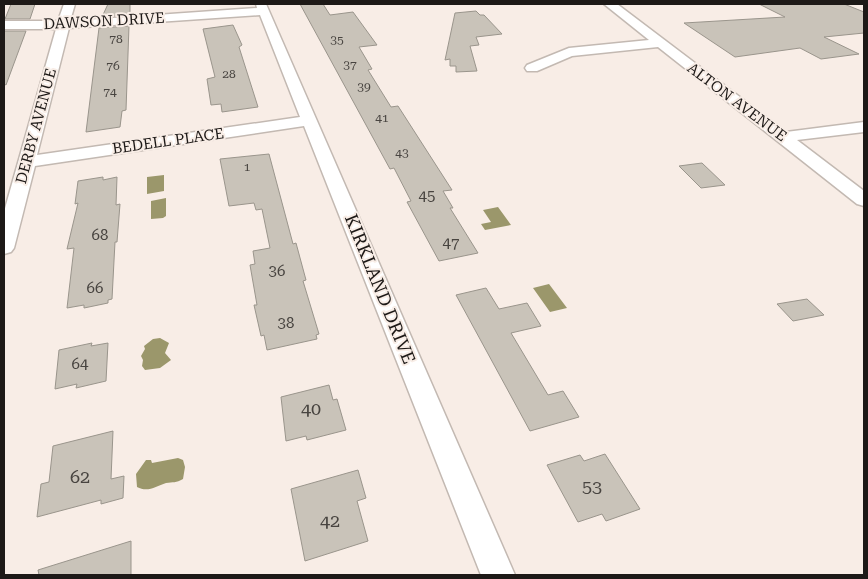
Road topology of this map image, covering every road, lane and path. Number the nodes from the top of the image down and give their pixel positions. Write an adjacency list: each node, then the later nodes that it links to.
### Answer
1 (69, 4): 5 (street, DERBY AVENUE)
2 (610, 4): 6 (street, ALTON AVENUE)
3 (262, 7): 5 (street, DAWSON DRIVE); 8 (street, KIRKLAND DRIVE)
4 (4, 25): 5 (street, DAWSON DRIVE)
5 (63, 25): 11 (street, DERBY AVENUE)
6 (659, 43): 7 (street); 10 (street, ALTON AVENUE)
7 (532, 68)
8 (310, 120): 11 (street, BEDELL PLACE); 14 (street, KIRKLAND DRIVE)
9 (864, 127): 10 (street)
10 (783, 137): 12 (street, ALTON AVENUE)
11 (27, 162): 13 (street, DERBY AVENUE)
12 (864, 200)
13 (4, 248)
14 (498, 575)

